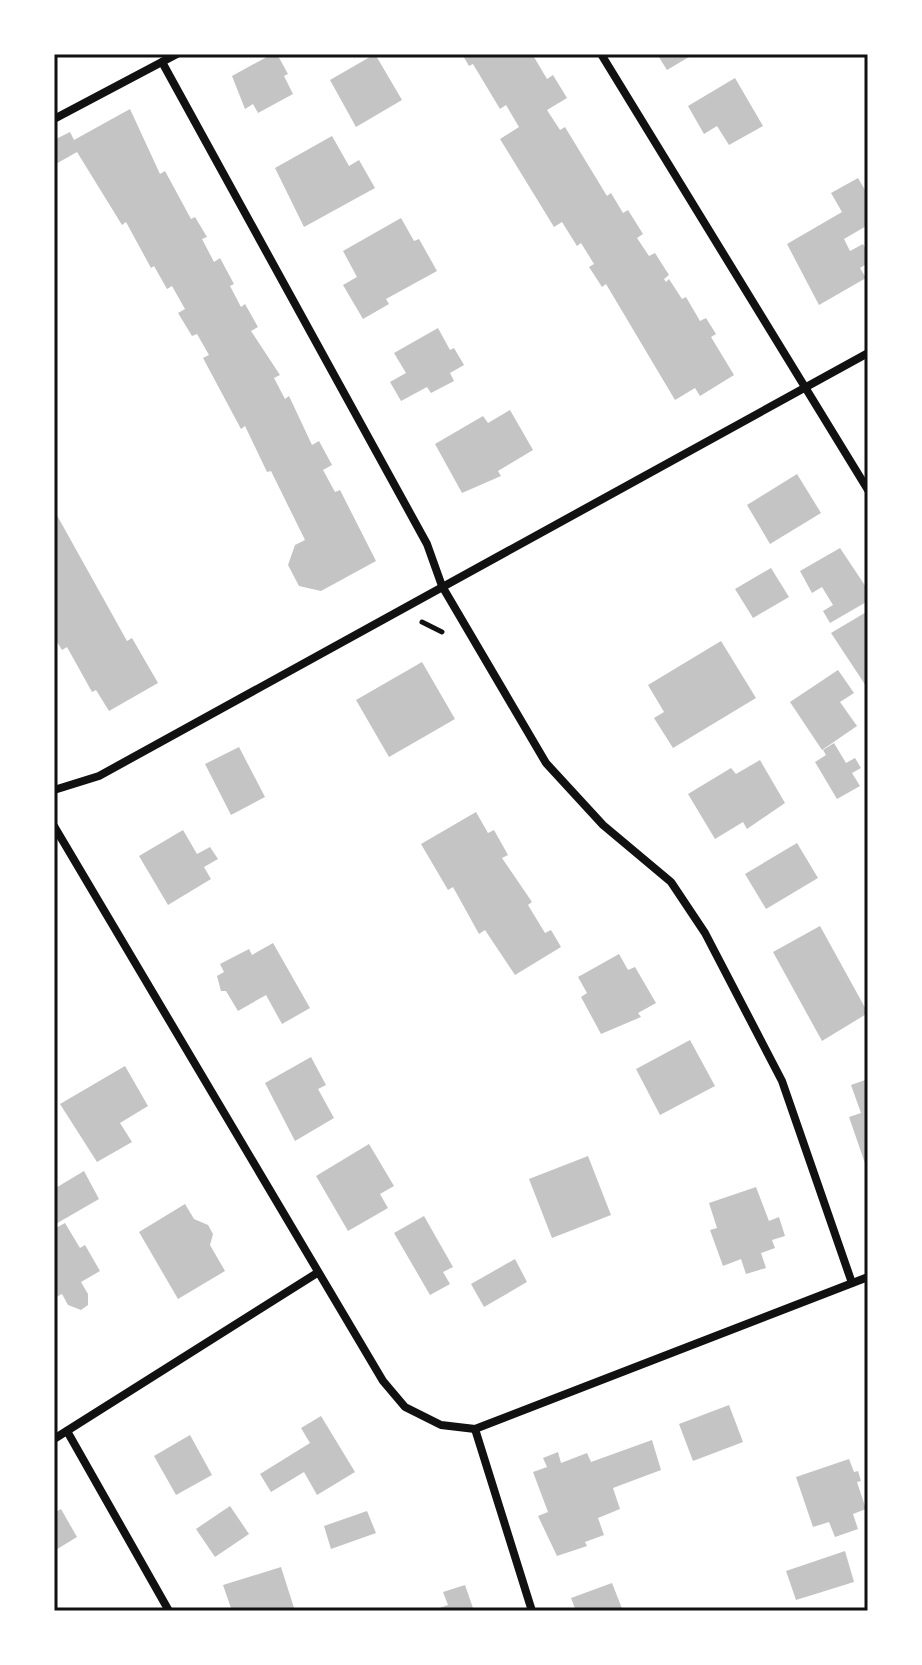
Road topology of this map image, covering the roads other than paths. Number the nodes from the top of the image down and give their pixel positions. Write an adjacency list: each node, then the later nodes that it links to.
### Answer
1 (177, 54): 3 (street)
2 (601, 54): 6 (street)
3 (162, 62): 4 (street); 8 (street)
4 (54, 119)
5 (868, 353): 6 (street)
6 (808, 387): 7 (street); 8 (street)
7 (868, 490)
8 (442, 586): 9 (street); 13 (street)
9 (54, 790)
10 (54, 826): 11 (street)
11 (317, 1273): 14 (street); 15 (street)
12 (868, 1277): 13 (street)
13 (852, 1283): 14 (street)
14 (475, 1429): 18 (street)
15 (67, 1431): 16 (street); 17 (street)
16 (54, 1439)
17 (169, 1611)
18 (532, 1611)

